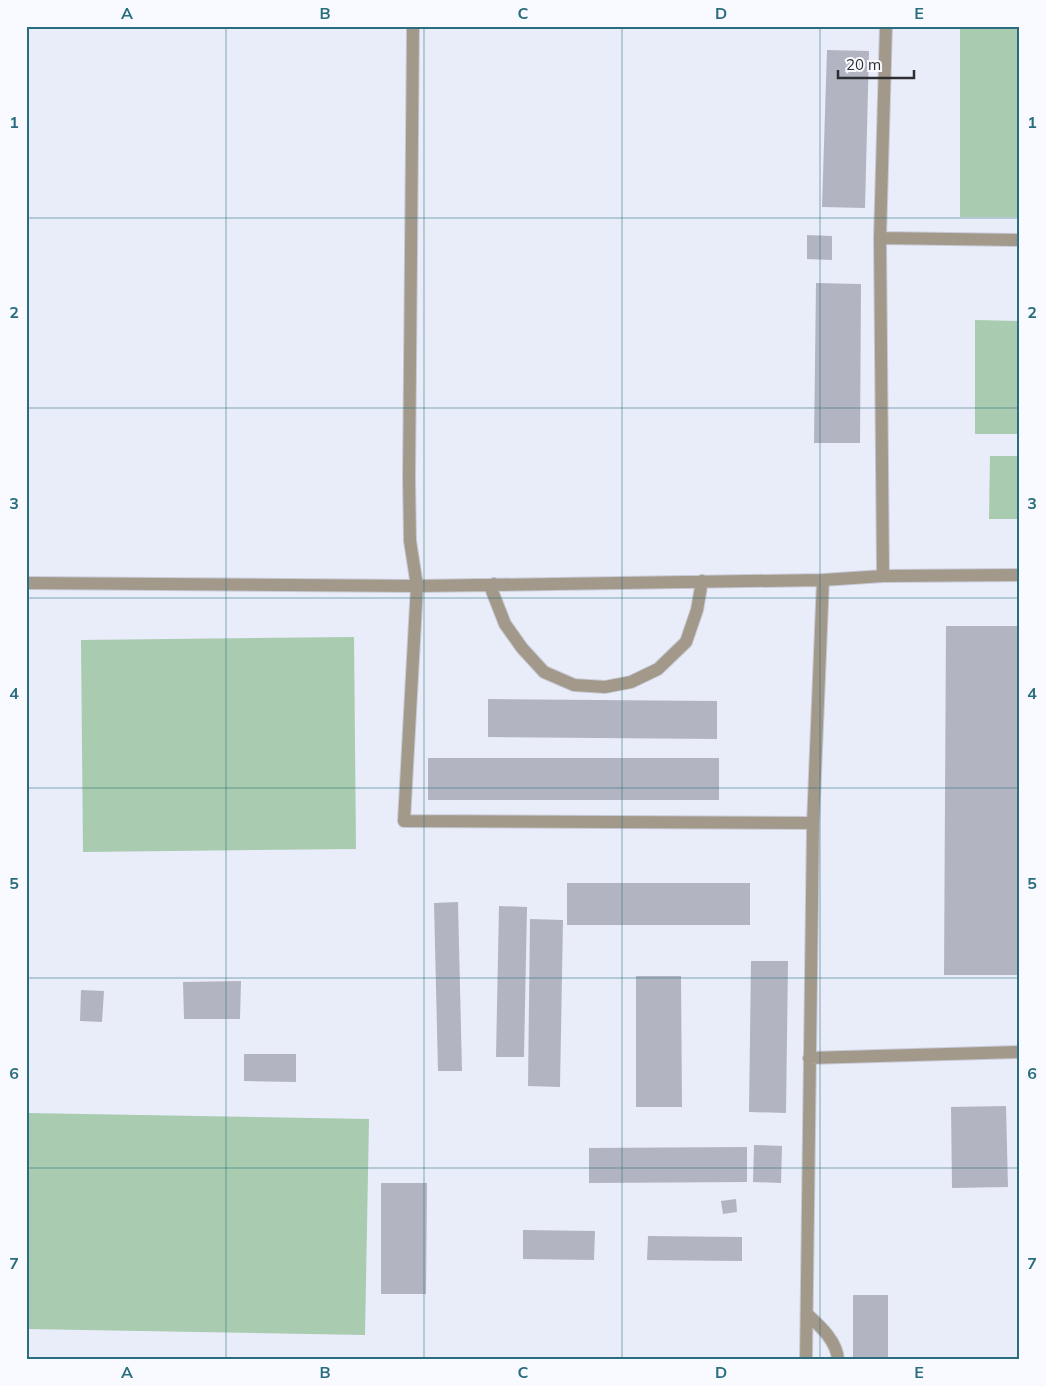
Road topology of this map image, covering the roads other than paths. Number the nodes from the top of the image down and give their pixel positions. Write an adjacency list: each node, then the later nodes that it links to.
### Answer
1 (413, 26): 11 (street)
2 (886, 26): 3 (street)
3 (880, 238): 4 (street); 6 (street)
4 (1020, 240)
5 (1020, 575): 6 (street)
6 (883, 576): 8 (street)
7 (702, 580): 8 (street); 10 (street); 10 (street)
8 (823, 580): 12 (street)
9 (26, 583): 11 (street)
10 (494, 584): 11 (street)
11 (417, 586): 12 (street)
12 (813, 823): 14 (street)
13 (1020, 1052): 14 (street)
14 (810, 1058): 15 (street)
15 (807, 1314): 16 (street); 17 (street)
16 (806, 1360)
17 (838, 1360)

